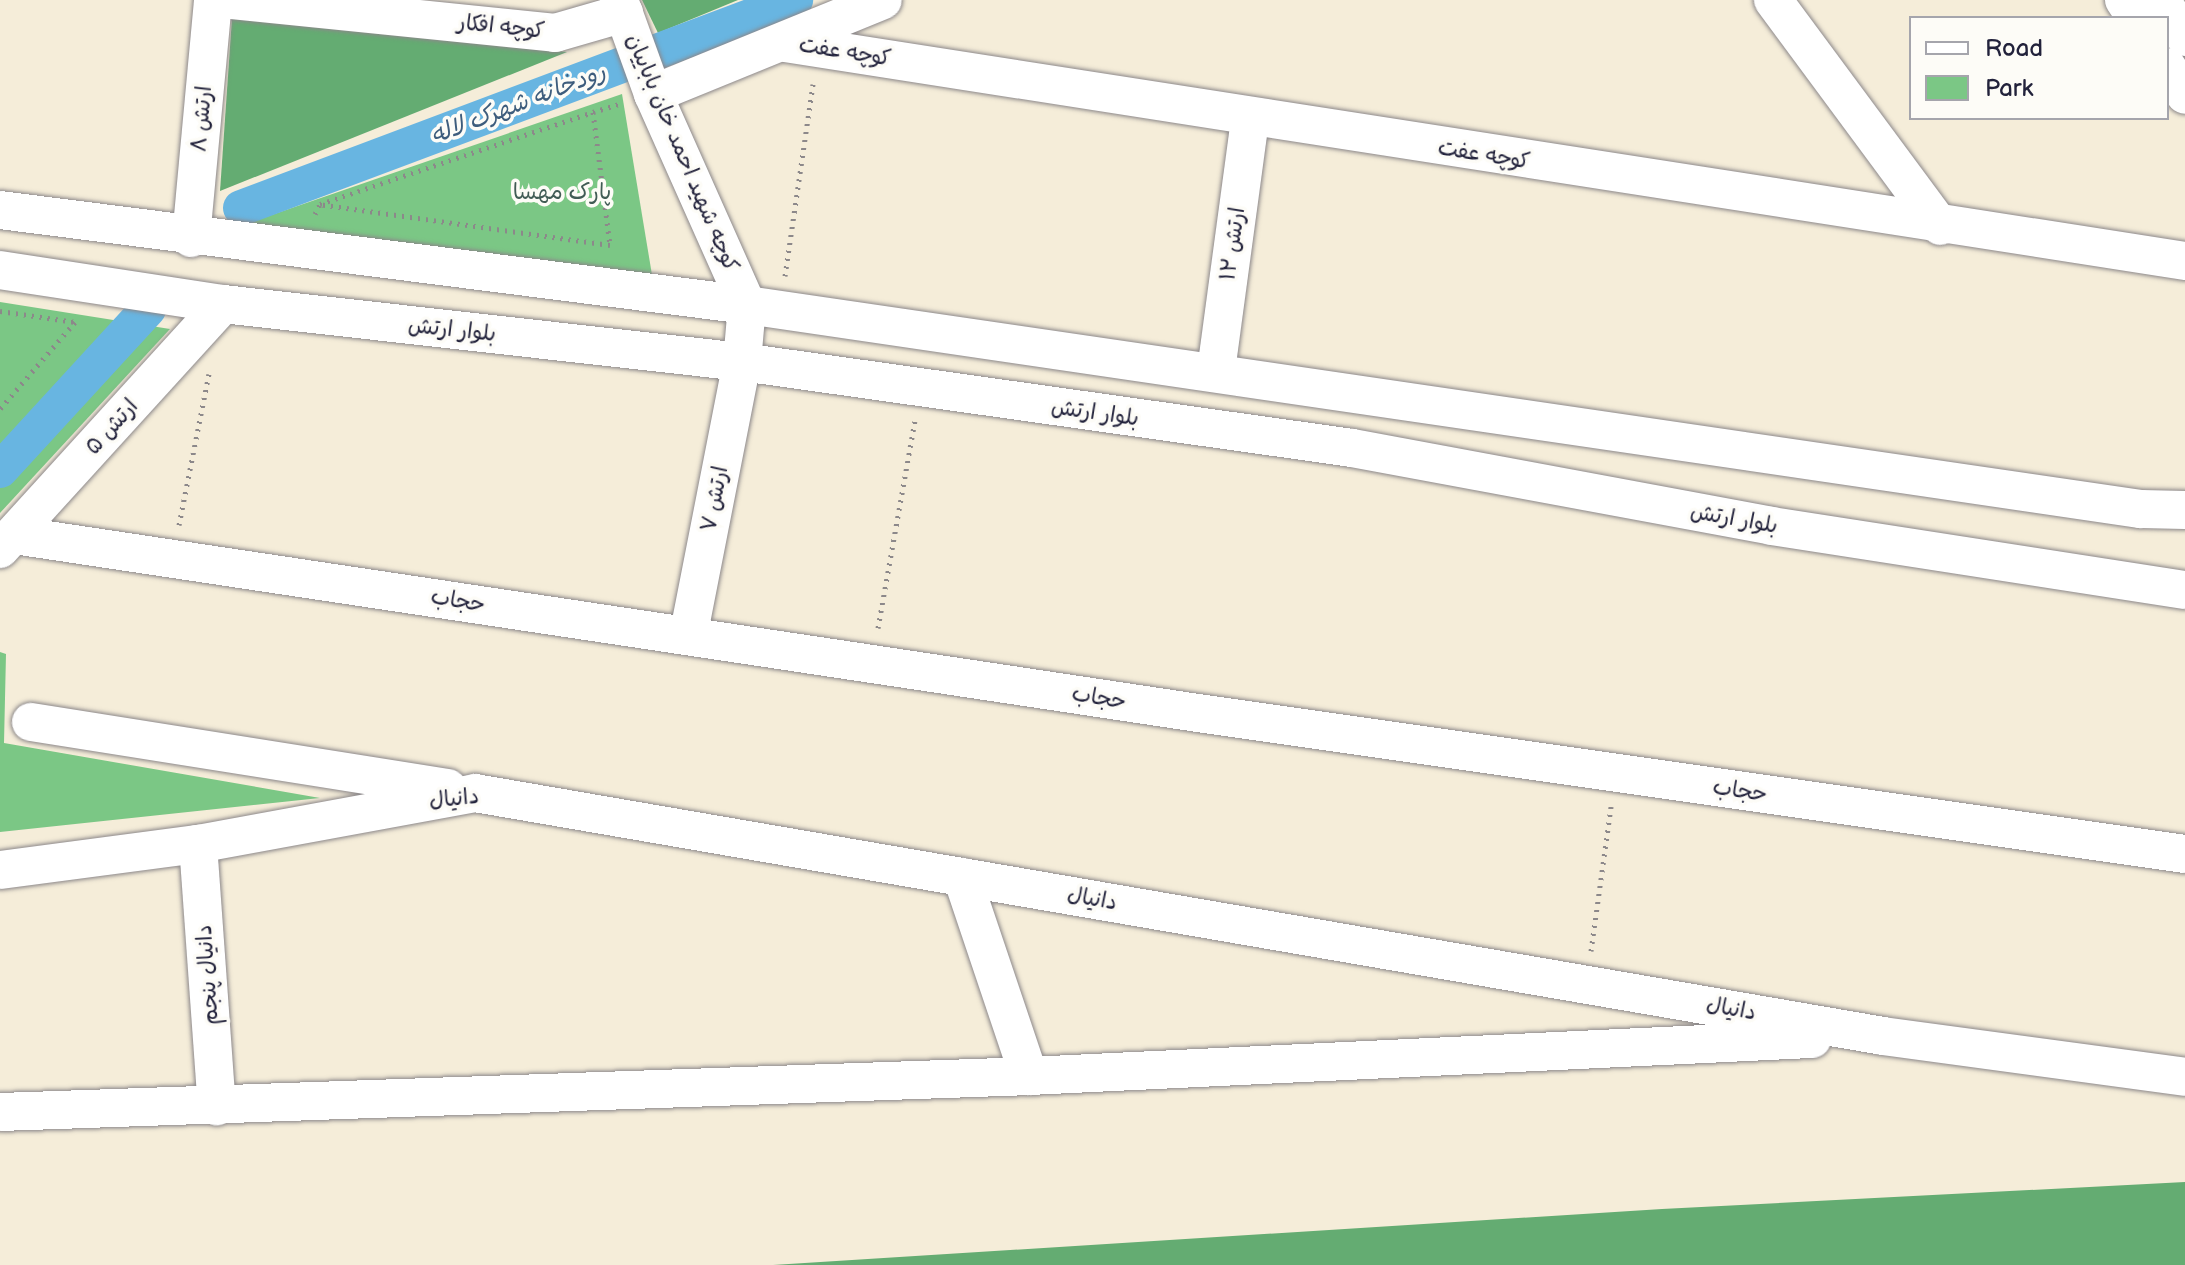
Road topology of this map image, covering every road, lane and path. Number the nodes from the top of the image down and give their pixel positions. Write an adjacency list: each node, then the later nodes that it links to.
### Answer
1 (213, 0): 16 (street, ارتش ۸)
2 (232, 0): 6 (street, کوچه افکار)
3 (883, 0): 8 (street)
4 (1773, 0): 15 (street)
5 (2161, 0): 7 (street)
6 (624, 14): 10 (street, کوچه شهید احمد خان باباییان)
7 (2185, 37)
8 (801, 46): 10 (street); 12 (street, کوچه عفت); 20 (path)
9 (2169, 70): 11 (street)
10 (650, 84): 20 (street, کوچه شهید احمد خان باباییان)
11 (2185, 95)
12 (1250, 118): 15 (street, کوچه عفت); 24 (street, ارتش ۱۲)
13 (320, 204): 13 (path)
14 (0, 210): 16 (street)
15 (1940, 226): 17 (street, کوچه عفت)
16 (191, 238): 20 (street)
17 (2185, 261)
18 (0, 270): 19 (street, بلوار ارتش)
19 (223, 304): 22 (street, بلوار ارتش); 30 (street, ارتش ۵)
20 (764, 308): 22 (street, ارتش ۷); 24 (street)
21 (0, 311): 27 (path)
22 (742, 362): 25 (street, بلوار ارتش); 33 (street, ارتش ۷)
23 (211, 363): 31 (path)
24 (1216, 371): 26 (street)
25 (920, 388): 28 (street, بلوار ارتش); 34 (path)
26 (1359, 393): 28 (street); 29 (street)
27 (0, 409)
28 (1352, 448): 32 (street, بلوار ارتش)
29 (2185, 510)
30 (7, 542): 31 (street, حجاب)
31 (173, 557): 33 (street, حجاب)
32 (2185, 590)
33 (688, 636): 34 (street, حجاب)
34 (872, 664): 36 (street, حجاب)
35 (31, 722): 37 (street)
36 (1615, 774): 39 (street, حجاب); 42 (path)
37 (475, 793): 38 (street, دانیال); 41 (street, دانیال)
38 (198, 844): 40 (street, دانیال); 46 (street, دانیال پنجم)
39 (2185, 854)
40 (0, 870)
41 (962, 877): 42 (street, دانیال); 44 (street)
42 (1586, 984): 43 (street, دانیال)
43 (1883, 1036): 44 (street); 45 (street, دانیال)
44 (1029, 1076): 46 (street)
45 (2185, 1077)
46 (217, 1106): 47 (street)
47 (0, 1112)

